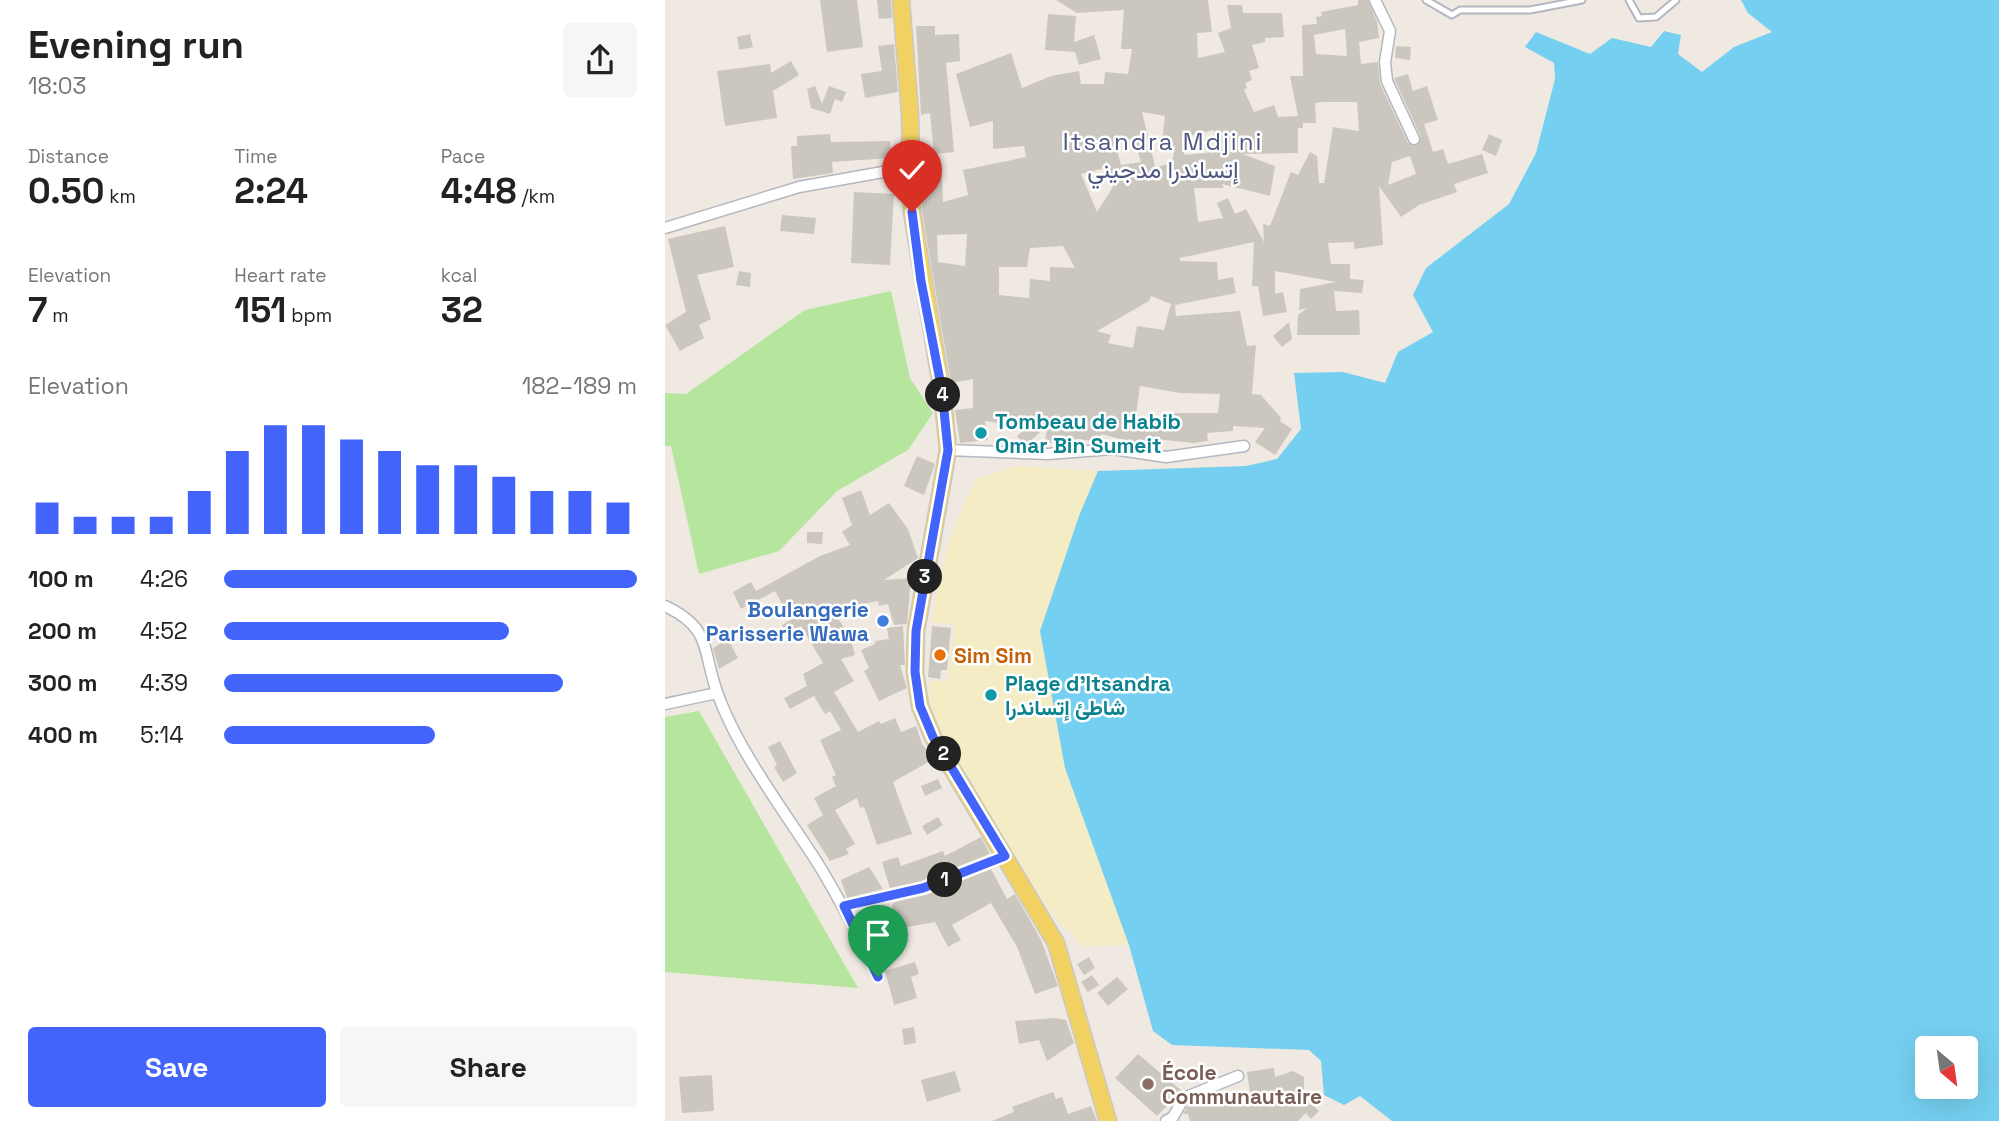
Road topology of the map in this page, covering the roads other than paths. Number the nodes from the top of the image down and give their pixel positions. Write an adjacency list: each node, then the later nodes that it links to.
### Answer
1 (901, 0): 8 (main road)
2 (1375, 0): 7 (street)
3 (1426, 0): 4 (lane)
4 (1582, 0)
5 (1629, 0): 6 (lane)
6 (1676, 0)
7 (1414, 139)
8 (911, 167): 9 (street); 11 (main road)
9 (665, 228)
10 (1244, 446): 11 (street)
11 (948, 450): 15 (main road)
12 (665, 606): 13 (street)
13 (717, 693): 14 (street); 16 (street)
14 (665, 704)
15 (1005, 856): 16 (street); 19 (main road)
16 (844, 906): 17 (street)
17 (878, 977)
18 (1238, 1076): 20 (street)
19 (1108, 1121)
20 (1165, 1121)

